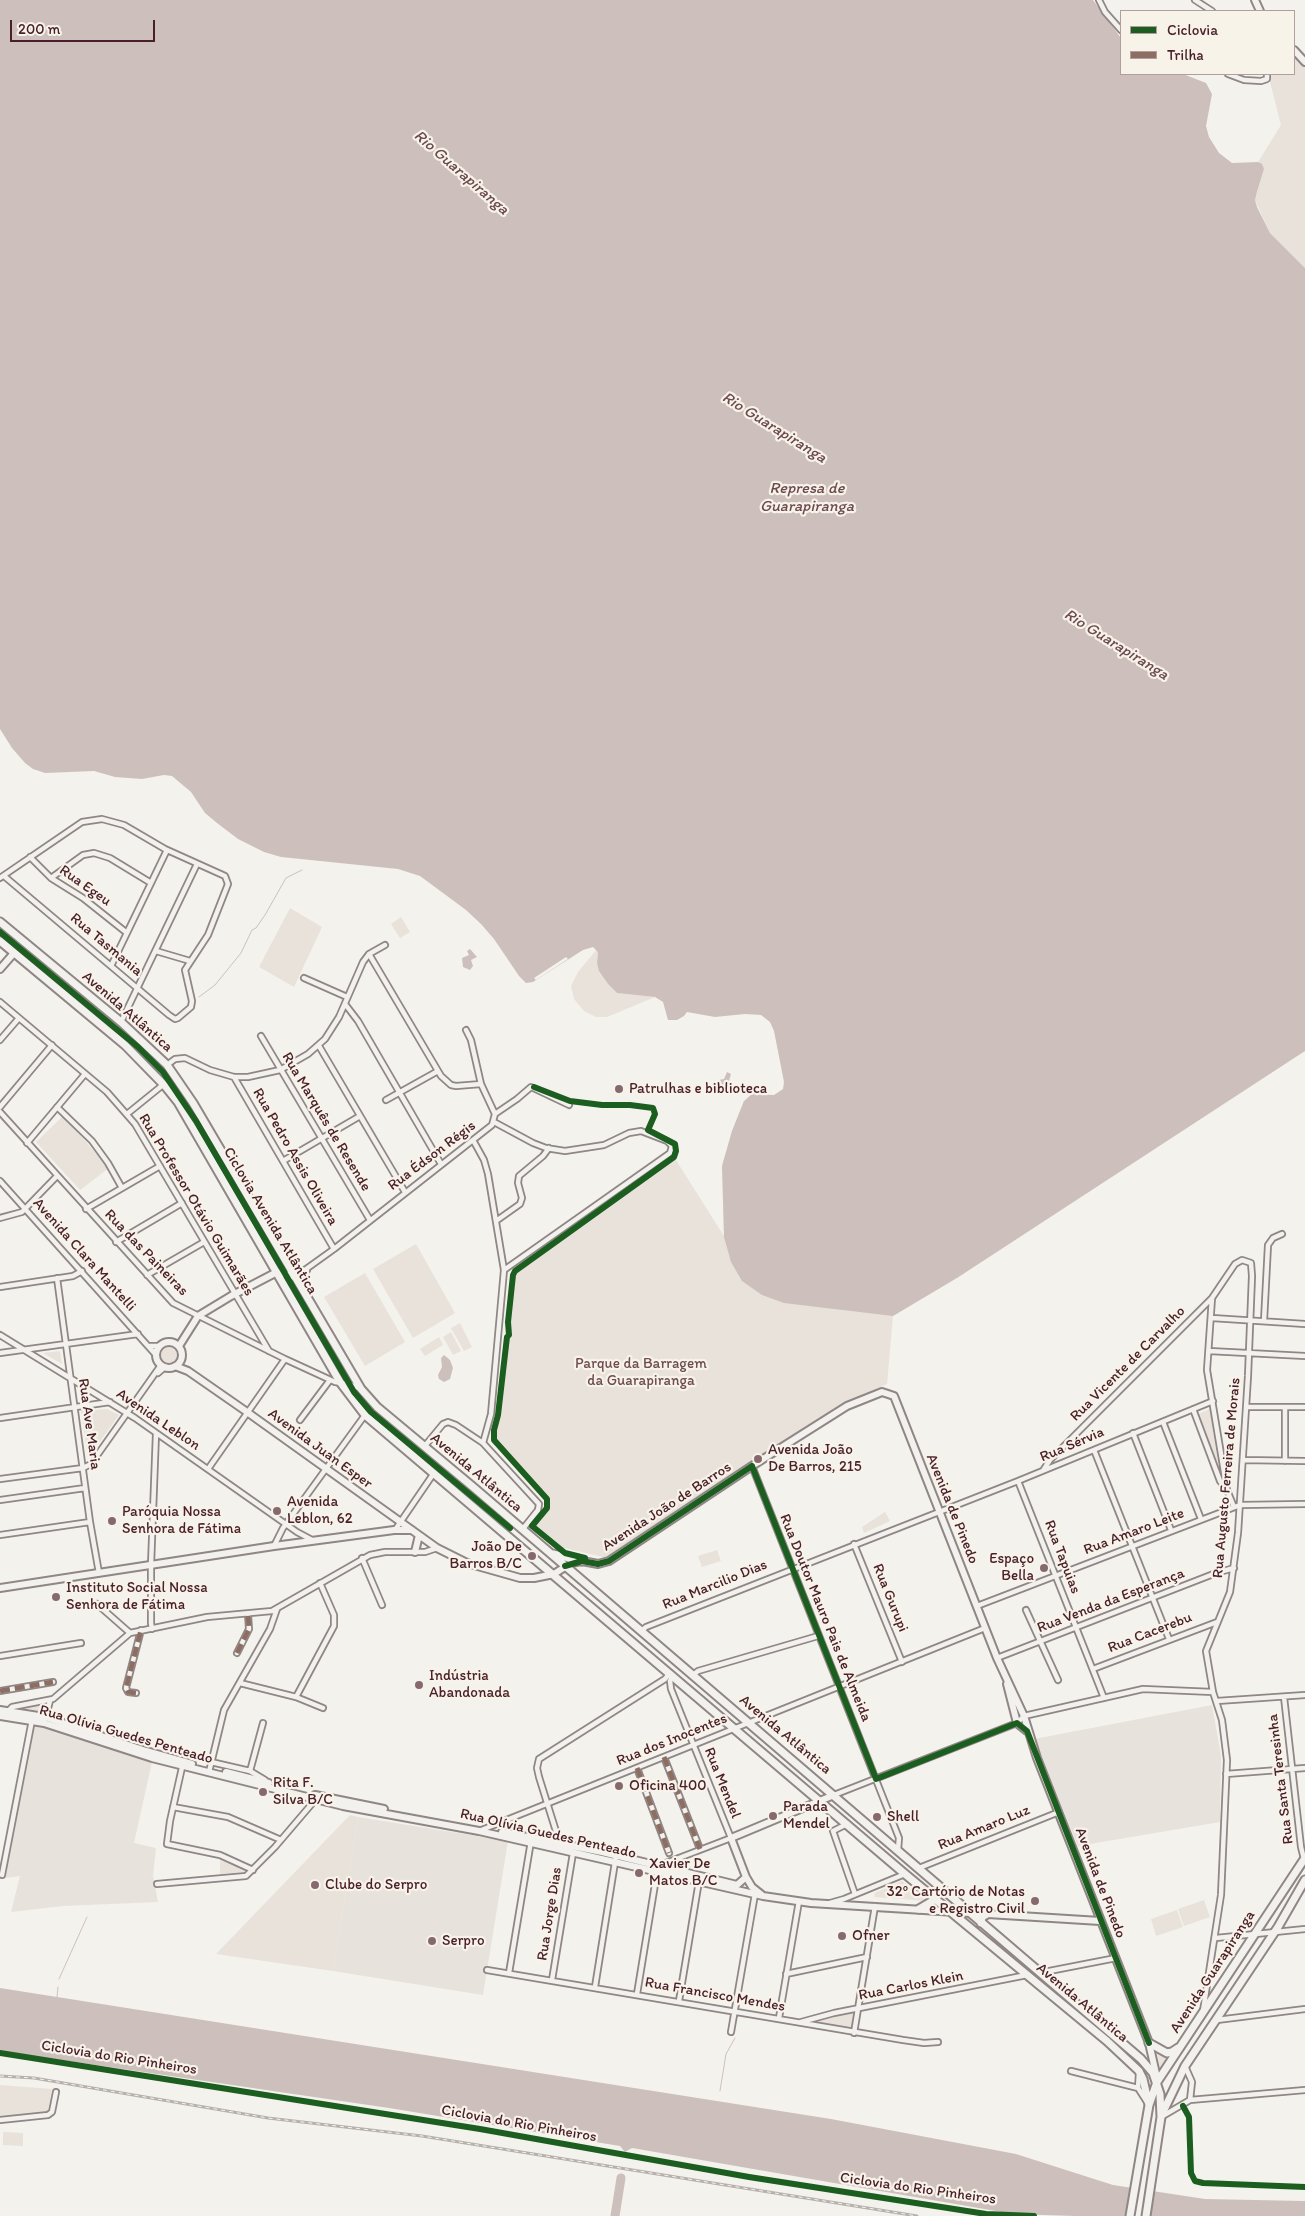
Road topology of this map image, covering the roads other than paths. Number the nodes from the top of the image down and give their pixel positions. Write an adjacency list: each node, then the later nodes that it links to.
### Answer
1 (1099, 0): 4 (street)
2 (1195, 0): 3 (street)
3 (1210, 10)
4 (1120, 29)
5 (1295, 51): 6 (street)
6 (1305, 62)
7 (1231, 75): 8 (street)
8 (1267, 75)
9 (167, 850): 10 (street); 11 (street); 14 (street)
10 (30, 858): 12 (street); 13 (street, Rua Egeu)
11 (197, 864): 20 (street); 23 (street)
12 (2, 877): 24 (street, Rua Tasmania)
13 (51, 878): 14 (street); 16 (street, Rua Egeu)
14 (151, 883): 16 (street)
15 (0, 922): 19 (main road, Avenida Atlântica)
16 (127, 933): 24 (street)
17 (0, 941): 21 (main road, Avenida Atlântica)
18 (385, 945): 22 (street)
19 (30, 948): 21 (main road); 32 (main road, Avenida Atlântica)
20 (156, 951): 23 (street); 27 (street)
21 (14, 953): 25 (street); 43 (main road, Avenida Atlântica)
22 (369, 954): 28 (street); 40 (street)
23 (190, 961): 27 (street, Rua Tasmania)
24 (111, 966): 27 (street, Rua Tasmania)
25 (0, 969)
26 (304, 978): 28 (street)
27 (137, 988): 32 (street)
28 (347, 997): 30 (street)
29 (0, 1002): 31 (street, Rua Professor Otávio Guimarães)
30 (345, 1004): 37 (street); 45 (street)
31 (19, 1018): 35 (street); 36 (street, Rua Professor Otávio Guimarães)
32 (121, 1022): 38 (main road, Avenida Atlântica)
33 (466, 1030): 44 (street)
34 (261, 1036): 39 (street, Rua Marquês de Resende)
35 (0, 1040)
36 (52, 1046): 41 (street, Rua Professor Otávio Guimarães); 48 (street)
37 (319, 1046): 39 (street); 53 (street)
38 (167, 1065): 42 (street); 77 (main road, Avenida Atlântica)
39 (280, 1070): 42 (street); 55 (street, Rua Marquês de Resende)
40 (438, 1071): 44 (street); 45 (street)
41 (85, 1074): 49 (street); 51 (street, Rua Professor Otávio Guimarães)
42 (234, 1077): 59 (street, Rua Pedro Assis Oliveira)
43 (164, 1084): 51 (street); 81 (main road, Avenida Atlântica)
44 (481, 1084): 52 (street)
45 (399, 1093): 46 (street); 60 (street)
46 (386, 1100)
47 (569, 1105): 52 (street)
48 (0, 1107)
49 (58, 1107): 57 (street); 64 (street)
50 (0, 1112): 57 (street, Rua das Paineiras)
51 (126, 1114): 61 (street, Rua Professor Otávio Guimarães)
52 (495, 1114): 54 (street, Rua Édson Régis)
53 (360, 1116): 55 (street); 65 (street)
54 (494, 1122): 56 (street, Rua Édson Régis); 58 (street)
55 (322, 1139): 59 (street); 70 (street, Rua Marquês de Resende)
56 (474, 1140): 60 (street, Rua Édson Régis); 71 (street)
57 (27, 1143): 62 (street, Rua das Paineiras)
58 (548, 1148): 71 (street); 79 (street)
59 (283, 1162): 75 (street, Rua Pedro Assis Oliveira)
60 (441, 1164): 65 (street, Rua Édson Régis)
61 (160, 1166): 64 (street); 66 (street, Rua Professor Otávio Guimarães)
62 (57, 1176): 67 (street); 68 (street, Rua das Paineiras)
63 (0, 1181): 67 (street, Avenida Clara Mantelli)
64 (122, 1188): 68 (street)
65 (405, 1192): 70 (street, Rua Édson Régis)
66 (182, 1203): 73 (street); 74 (street, Rua Professor Otávio Guimarães)
67 (25, 1209): 69 (street); 80 (street, Avenida Clara Mantelli)
68 (86, 1209): 73 (street, Rua das Paineiras)
69 (0, 1218)
70 (370, 1220): 75 (street, Rua Édson Régis)
71 (496, 1221): 79 (street)
72 (1282, 1234): 91 (street)
73 (116, 1242): 82 (street, Rua das Paineiras)
74 (204, 1242): 82 (street); 86 (street, Rua Professor Otávio Guimarães)
75 (334, 1249): 78 (street, Rua Édson Régis)
76 (1250, 1262): 87 (street, Rua Vicente de Carvalho); 90 (street, Rua Augusto Ferreira de Morais)
77 (288, 1265): 78 (street); 83 (main road, Avenida Atlântica)
78 (307, 1270): 83 (street, Rua Édson Régis)
79 (504, 1270): 131 (street)
80 (82, 1271): 84 (street); 93 (street, Avenida Clara Mantelli)
81 (277, 1272): 83 (street); 86 (street); 113 (main road, Avenida Atlântica)
82 (147, 1275): 88 (street, Rua das Paineiras)
83 (295, 1277): 114 (main road, Avenida Atlântica)
84 (57, 1278): 85 (street); 95 (street, Rua Ave Maria)
85 (0, 1287)
86 (235, 1293): 88 (street); 101 (street, Rua Professor Otávio Guimarães)
87 (1212, 1298): 89 (street); 141 (street, Rua Vicente de Carvalho)
88 (198, 1316): 96 (street); 101 (street, Rua das Paineiras)
89 (1212, 1318): 90 (street); 100 (street)
90 (1250, 1320): 91 (street); 103 (street, Rua Augusto Ferreira de Morais)
91 (1264, 1322): 92 (street)
92 (1305, 1324)
93 (138, 1334): 95 (street); 97 (street, Avenida Clara Mantelli)
94 (0, 1335): 99 (street, Avenida Leblon)
95 (65, 1345): 99 (street); 111 (street, Rua Ave Maria)
96 (177, 1345): 98 (street); 106 (street)
97 (149, 1346): 98 (street); 104 (street, Avenida Clara Mantelli)
98 (160, 1346): 104 (street)
99 (24, 1350): 102 (street); 111 (street, Avenida Leblon)
100 (1209, 1351): 103 (street); 116 (street)
101 (269, 1352): 107 (street, Rua das Paineiras)
102 (0, 1353)
103 (1249, 1353): 105 (street); 119 (street, Rua Augusto Ferreira de Morais)
104 (156, 1355): 108 (street)
105 (1305, 1356)
106 (181, 1360): 109 (street); 110 (street, Avenida Juan Esper)
107 (285, 1360): 112 (street, Rua das Paineiras); 123 (street)
108 (163, 1366): 109 (street); 124 (street)
109 (175, 1366): 110 (street, Avenida Juan Esper)
110 (188, 1371): 123 (street, Avenida Juan Esper)
111 (70, 1378): 117 (street, Avenida Leblon); 118 (street, Rua Ave Maria)
112 (330, 1380): 113 (street, Rua das Paineiras); 127 (street)
113 (342, 1384): 114 (street, Rua das Paineiras); 125 (main road, Avenida Atlântica)
114 (361, 1390): 132 (main road, Avenida Atlântica)
115 (896, 1399): 137 (street, Avenida João de Barros); 150 (street, Avenida de Pinedo)
116 (1213, 1401): 122 (street, Rua Sérvia); 146 (street)
117 (110, 1402): 118 (street); 124 (street, Avenida Leblon)
118 (74, 1406): 126 (street); 138 (street, Rua Ave Maria)
119 (1246, 1407): 120 (street); 134 (street, Rua Augusto Ferreira de Morais)
120 (1285, 1407): 121 (street); 135 (street)
121 (1305, 1407)
122 (1193, 1409): 128 (street, Rua Sérvia); 146 (street)
123 (248, 1412): 139 (street); 140 (street, Avenida Juan Esper)
124 (128, 1414): 129 (street, Avenida Leblon); 138 (street)
125 (365, 1416): 140 (street); 142 (main road, Avenida Atlântica)
126 (0, 1418)
127 (300, 1420)
128 (1163, 1422): 130 (street, Rua Sérvia); 151 (street)
129 (156, 1433): 139 (street, Avenida Leblon); 172 (street)
130 (1133, 1433): 133 (street, Rua Sérvia); 158 (street)
131 (483, 1443): 132 (street); 157 (street)
132 (424, 1447): 157 (main road, Avenida Atlântica)
133 (1094, 1450): 141 (street, Rua Sérvia); 166 (street)
134 (1243, 1460): 135 (street); 149 (street, Rua Augusto Ferreira de Morais)
135 (1285, 1461): 136 (street)
136 (1305, 1461)
137 (752, 1466): 171 (street, Avenida João de Barros); 175 (street, Rua Doutor Mauro Pais de Almeida)
138 (83, 1468): 143 (street); 145 (street, Rua Ave Maria)
139 (208, 1469): 154 (street, Avenida Leblon)
140 (328, 1469): 152 (street, Avenida Juan Esper); 154 (street)
141 (1043, 1470): 144 (street, Rua Sérvia)
142 (434, 1473): 152 (street); 177 (main road, Avenida Atlântica)
143 (0, 1479)
144 (1018, 1481): 150 (street, Rua Sérvia); 178 (street, Rua Tapuias)
145 (85, 1488): 147 (street); 153 (street, Rua Ave Maria)
146 (1227, 1490): 149 (street)
147 (0, 1500)
148 (1305, 1504): 149 (street, Rua Amaro Leite)
149 (1237, 1506): 151 (street, Rua Amaro Leite); 174 (street, Rua Augusto Ferreira de Morais)
150 (940, 1511): 164 (street, Rua Marcilio Dias); 184 (street, Avenida de Pinedo)
151 (1201, 1519): 158 (street, Rua Amaro Leite)
152 (400, 1521): 155 (street); 156 (street, Avenida Juan Esper)
153 (90, 1522): 160 (street); 176 (street, Rua Ave Maria)
154 (286, 1524): 159 (street, Avenida Leblon); 165 (street)
155 (395, 1530): 156 (street); 162 (street)
156 (412, 1530): 161 (street, Avenida Juan Esper)
157 (522, 1530): 169 (main road, Avenida Atlântica)
158 (1171, 1530): 166 (street, Rua Amaro Leite)
159 (297, 1532): 162 (street, Avenida Leblon); 163 (street, Avenida Leblon)
160 (0, 1535)
161 (419, 1535): 167 (street, Avenida Juan Esper); 168 (street)
162 (314, 1542): 163 (street)
163 (302, 1543): 165 (street)
164 (854, 1544): 175 (street, Rua Marcilio Dias); 202 (street, Rua Gurupi)
165 (274, 1546): 172 (street)
166 (1131, 1546): 178 (street, Rua Amaro Leite); 181 (street)
167 (437, 1548): 168 (street); 177 (street, Avenida Juan Esper)
168 (415, 1552): 170 (street)
169 (550, 1554): 171 (main road); 173 (main road, Avenida Atlântica)
170 (362, 1558): 179 (street); 183 (street)
171 (582, 1561): 173 (street, Avenida João de Barros)
172 (152, 1565): 176 (street); 189 (street)
173 (565, 1566): 177 (street, Avenida João de Barros); 193 (main road, Avenida Atlântica)
174 (1234, 1568): 181 (street, Rua Venda da Esperança); 188 (street, Rua Augusto Ferreira de Morais)
175 (792, 1569): 193 (street, Rua Marcilio Dias); 195 (street, Rua Doutor Mauro Pais de Almeida)
176 (99, 1573): 180 (street)
177 (554, 1574): 204 (main road, Avenida Atlântica)
178 (1055, 1576): 184 (street, Rua Amaro Leite); 191 (street, Rua Tapuias)
179 (320, 1582): 185 (street); 215 (street)
180 (0, 1588)
181 (1152, 1598): 191 (street, Rua Venda da Esperança); 196 (street)
182 (97, 1604): 194 (street)
183 (382, 1605)
184 (977, 1606): 190 (street, Avenida de Pinedo)
185 (277, 1609): 187 (street); 208 (street)
186 (1026, 1610): 197 (street)
187 (248, 1614): 189 (street); 199 (street)
188 (1217, 1622): 196 (street, Rua Cacerebu); 212 (street, Rua Augusto Ferreira de Morais)
189 (152, 1628): 192 (street)
190 (985, 1628): 201 (street, Avenida de Pinedo); 202 (street, Rua dos Inocentes)
191 (1076, 1628): 197 (street, Rua Venda da Esperança); 203 (street, Rua Tapuias)
192 (141, 1630): 194 (street); 213 (street)
193 (641, 1631): 205 (main road, Avenida Atlântica)
194 (130, 1632): 218 (street)
195 (818, 1636): 205 (street); 210 (street, Rua Doutor Mauro Pais de Almeida)
196 (1169, 1639): 203 (street, Rua Cacerebu)
197 (1040, 1642): 201 (street, Rua Venda da Esperança); 206 (street)
198 (81, 1643): 200 (street)
199 (237, 1653)
200 (0, 1656)
201 (997, 1658): 209 (street, Avenida de Pinedo)
202 (902, 1662): 210 (street, Rua dos Inocentes)
203 (1093, 1670): 217 (street, Rua Tapuias)
204 (672, 1674): 230 (main road, Avenida Atlântica); 232 (street, Rua Mendel); 246 (street)
205 (693, 1675): 229 (main road, Avenida Atlântica)
206 (1058, 1680)
207 (53, 1682): 211 (street)
208 (240, 1683): 215 (street); 235 (street)
209 (1007, 1683): 224 (street, Avenida de Pinedo); 227 (street, Avenida de Pinedo)
210 (839, 1688): 229 (street, Rua dos Inocentes); 241 (street, Rua Doutor Mauro Pais de Almeida)
211 (0, 1691)
212 (1213, 1692): 217 (street); 219 (street, Rua Augusto Ferreira de Morais)
213 (136, 1694)
214 (1305, 1695): 216 (street)
215 (296, 1697): 220 (street)
216 (1284, 1697): 219 (street); 237 (street, Rua Santa Teresinha)
217 (1104, 1698): 224 (street)
218 (50, 1701): 222 (street); 226 (street)
219 (1218, 1701): 240 (street, Rua Augusto Ferreira de Morais)
220 (323, 1708)
221 (0, 1710): 222 (street, Rua Olívia Guedes Penteado)
222 (8, 1711): 226 (street, Rua Olívia Guedes Penteado)
223 (0, 1716): 225 (street, Rua Olívia Guedes Penteado)
224 (1024, 1716): 227 (street); 231 (street, Avenida de Pinedo)
225 (32, 1720): 226 (street, Rua Olívia Guedes Penteado); 265 (street)
226 (45, 1720): 234 (street, Rua Olívia Guedes Penteado)
227 (1017, 1722): 231 (street, Avenida de Pinedo); 241 (street)
228 (263, 1723): 239 (street)
229 (749, 1723): 230 (street, Rua dos Inocentes); 243 (main road, Avenida Atlântica)
230 (735, 1728): 232 (street, Rua dos Inocentes); 245 (main road, Avenida Atlântica)
231 (1027, 1731): 248 (street, Avenida de Pinedo)
232 (693, 1746): 233 (street, Rua dos Inocentes); 251 (street, Rua Mendel)
233 (664, 1757): 236 (street, Rua dos Inocentes); 255 (street)
234 (183, 1764): 235 (street, Rua Olívia Guedes Penteado); 247 (street)
235 (210, 1768): 239 (street); 242 (street, Rua Olívia Guedes Penteado); 244 (street, Rua Olívia Guedes Penteado)
236 (637, 1768): 246 (street, Rua dos Inocentes); 258 (street)
237 (1292, 1768): 238 (street); 240 (street); 260 (street, Rua Santa Teresinha)
238 (1305, 1768)
239 (250, 1771): 242 (street)
240 (1226, 1774): 287 (street, Rua Augusto Ferreira de Morais)
241 (876, 1779): 243 (street); 256 (street, Rua Doutor Mauro Pais de Almeida)
242 (268, 1783): 244 (street, Rua Olívia Guedes Penteado)
243 (834, 1795): 245 (street); 256 (main road, Avenida Atlântica)
244 (317, 1797): 250 (street, Rua Olívia Guedes Penteado); 252 (street)
245 (820, 1800): 249 (main road, Avenida Atlântica); 251 (street)
246 (547, 1805): 250 (street, Rua dos Inocentes); 254 (street)
247 (173, 1807): 252 (street); 263 (street)
248 (1059, 1812): 261 (street, Rua Amaro Luz); 282 (street, Avenida de Pinedo)
249 (847, 1824): 264 (main road, Avenida Atlântica); 272 (street)
250 (482, 1830): 253 (street, Rua Olívia Guedes Penteado)
251 (731, 1838): 255 (street); 266 (street, Rua Mendel)
252 (281, 1840): 263 (street)
253 (532, 1840): 254 (street, Rua Olívia Guedes Penteado); 257 (street, Rua Olívia Guedes Penteado); 291 (street)
254 (560, 1844): 259 (street, Rua Olívia Guedes Penteado)
255 (700, 1849): 262 (street)
256 (898, 1850): 261 (main road, Avenida Atlântica)
257 (573, 1852): 259 (street, Rua Olívia Guedes Penteado); 295 (street, Rua Jorge Dias)
258 (669, 1854)
259 (615, 1859): 262 (street, Rua Olívia Guedes Penteado); 296 (street)
260 (1305, 1859): 286 (main road, Avenida Guarapiranga)
261 (919, 1868): 270 (main road, Avenida Atlântica)
262 (658, 1869): 266 (street, Rua Olívia Guedes Penteado); 267 (street, Rua Olívia Guedes Penteado); 297 (street)
263 (253, 1870): 269 (street)
264 (905, 1874): 272 (street); 274 (main road, Avenida Atlântica)
265 (2, 1875)
266 (746, 1877): 273 (street, Rua Mendel)
267 (699, 1881): 271 (street, Rua Olívia Guedes Penteado); 298 (street)
268 (1305, 1882): 285 (main road, Avenida Guarapiranga)
269 (157, 1884)
270 (938, 1885): 274 (main road); 280 (main road, Avenida Atlântica)
271 (755, 1894): 273 (street, Rua Olívia Guedes Penteado); 301 (street)
272 (855, 1894): 276 (street)
273 (763, 1896): 275 (street, Rua Olívia Guedes Penteado)
274 (936, 1899): 278 (main road); 279 (main road, Avenida Atlântica)
275 (799, 1901): 276 (street, Rua Olívia Guedes Penteado); 293 (street)
276 (826, 1904): 277 (street, Rua Olívia Guedes Penteado)
277 (875, 1906): 278 (street, Rua Olívia Guedes Penteado); 288 (street)
278 (919, 1909): 279 (street, Rua Olívia Guedes Penteado)
279 (949, 1911): 280 (street, Rua Olívia Guedes Penteado); 294 (main road, Avenida Atlântica)
280 (969, 1912): 281 (street, Rua Olívia Guedes Penteado); 283 (main road, Avenida Atlântica)
281 (989, 1913): 282 (street, Rua Olívia Guedes Penteado); 283 (main road)
282 (1100, 1921): 289 (street, Avenida de Pinedo)
283 (982, 1923): 292 (main road, Avenida Atlântica)
284 (1305, 1929): 285 (street)
285 (1274, 1932): 286 (street); 304 (main road, Avenida Guarapiranga)
286 (1255, 1934): 287 (street); 303 (main road, Avenida Guarapiranga)
287 (1216, 1938): 303 (street, Rua Augusto Ferreira de Morais)
288 (867, 1958): 293 (street); 299 (street)
289 (1116, 1958): 292 (street); 309 (street, Avenida de Pinedo)
290 (487, 1970): 291 (street, Rua Francisco Mendes)
291 (509, 1973): 295 (street, Rua Francisco Mendes)
292 (1039, 1973): 314 (main road, Avenida Atlântica)
293 (786, 1974): 302 (street)
294 (1027, 1975): 299 (street, Rua Carlos Klein); 313 (main road, Avenida Atlântica)
295 (552, 1980): 296 (street, Rua Francisco Mendes)
296 (595, 1987): 297 (street, Rua Francisco Mendes)
297 (637, 1994): 298 (street, Rua Francisco Mendes)
298 (679, 2001): 301 (street, Rua Francisco Mendes)
299 (858, 2009): 305 (street, Rua Carlos Klein); 307 (street)
300 (1305, 2009): 304 (street)
301 (734, 2010): 302 (street, Rua Francisco Mendes); 306 (street)
302 (779, 2018): 305 (street, Rua Francisco Mendes)
303 (1202, 2018): 310 (main road, Avenida Guarapiranga)
304 (1217, 2020): 311 (main road, Avenida Guarapiranga)
305 (801, 2022): 307 (street, Rua Francisco Mendes)
306 (731, 2032)
307 (854, 2032): 308 (street, Rua Francisco Mendes)
308 (938, 2042)
309 (1149, 2043): 310 (main road); 314 (street, Avenida de Pinedo)
310 (1180, 2046): 314 (main road, Avenida Guarapiranga)
311 (1185, 2066): 318 (street); 320 (main road, Avenida Guarapiranga)
312 (1071, 2071): 315 (street)
313 (1139, 2071): 315 (street); 319 (main road)
314 (1158, 2082): 319 (main road, Avenida Guarapiranga); 320 (main road)
315 (1138, 2088): 319 (street)
316 (1305, 2090): 318 (street)
317 (56, 2092): 321 (street)
318 (1190, 2100): 320 (street)
319 (1148, 2104): 322 (main road)
320 (1160, 2118): 323 (main road)
321 (0, 2120)
322 (1130, 2216)
323 (1146, 2216)

